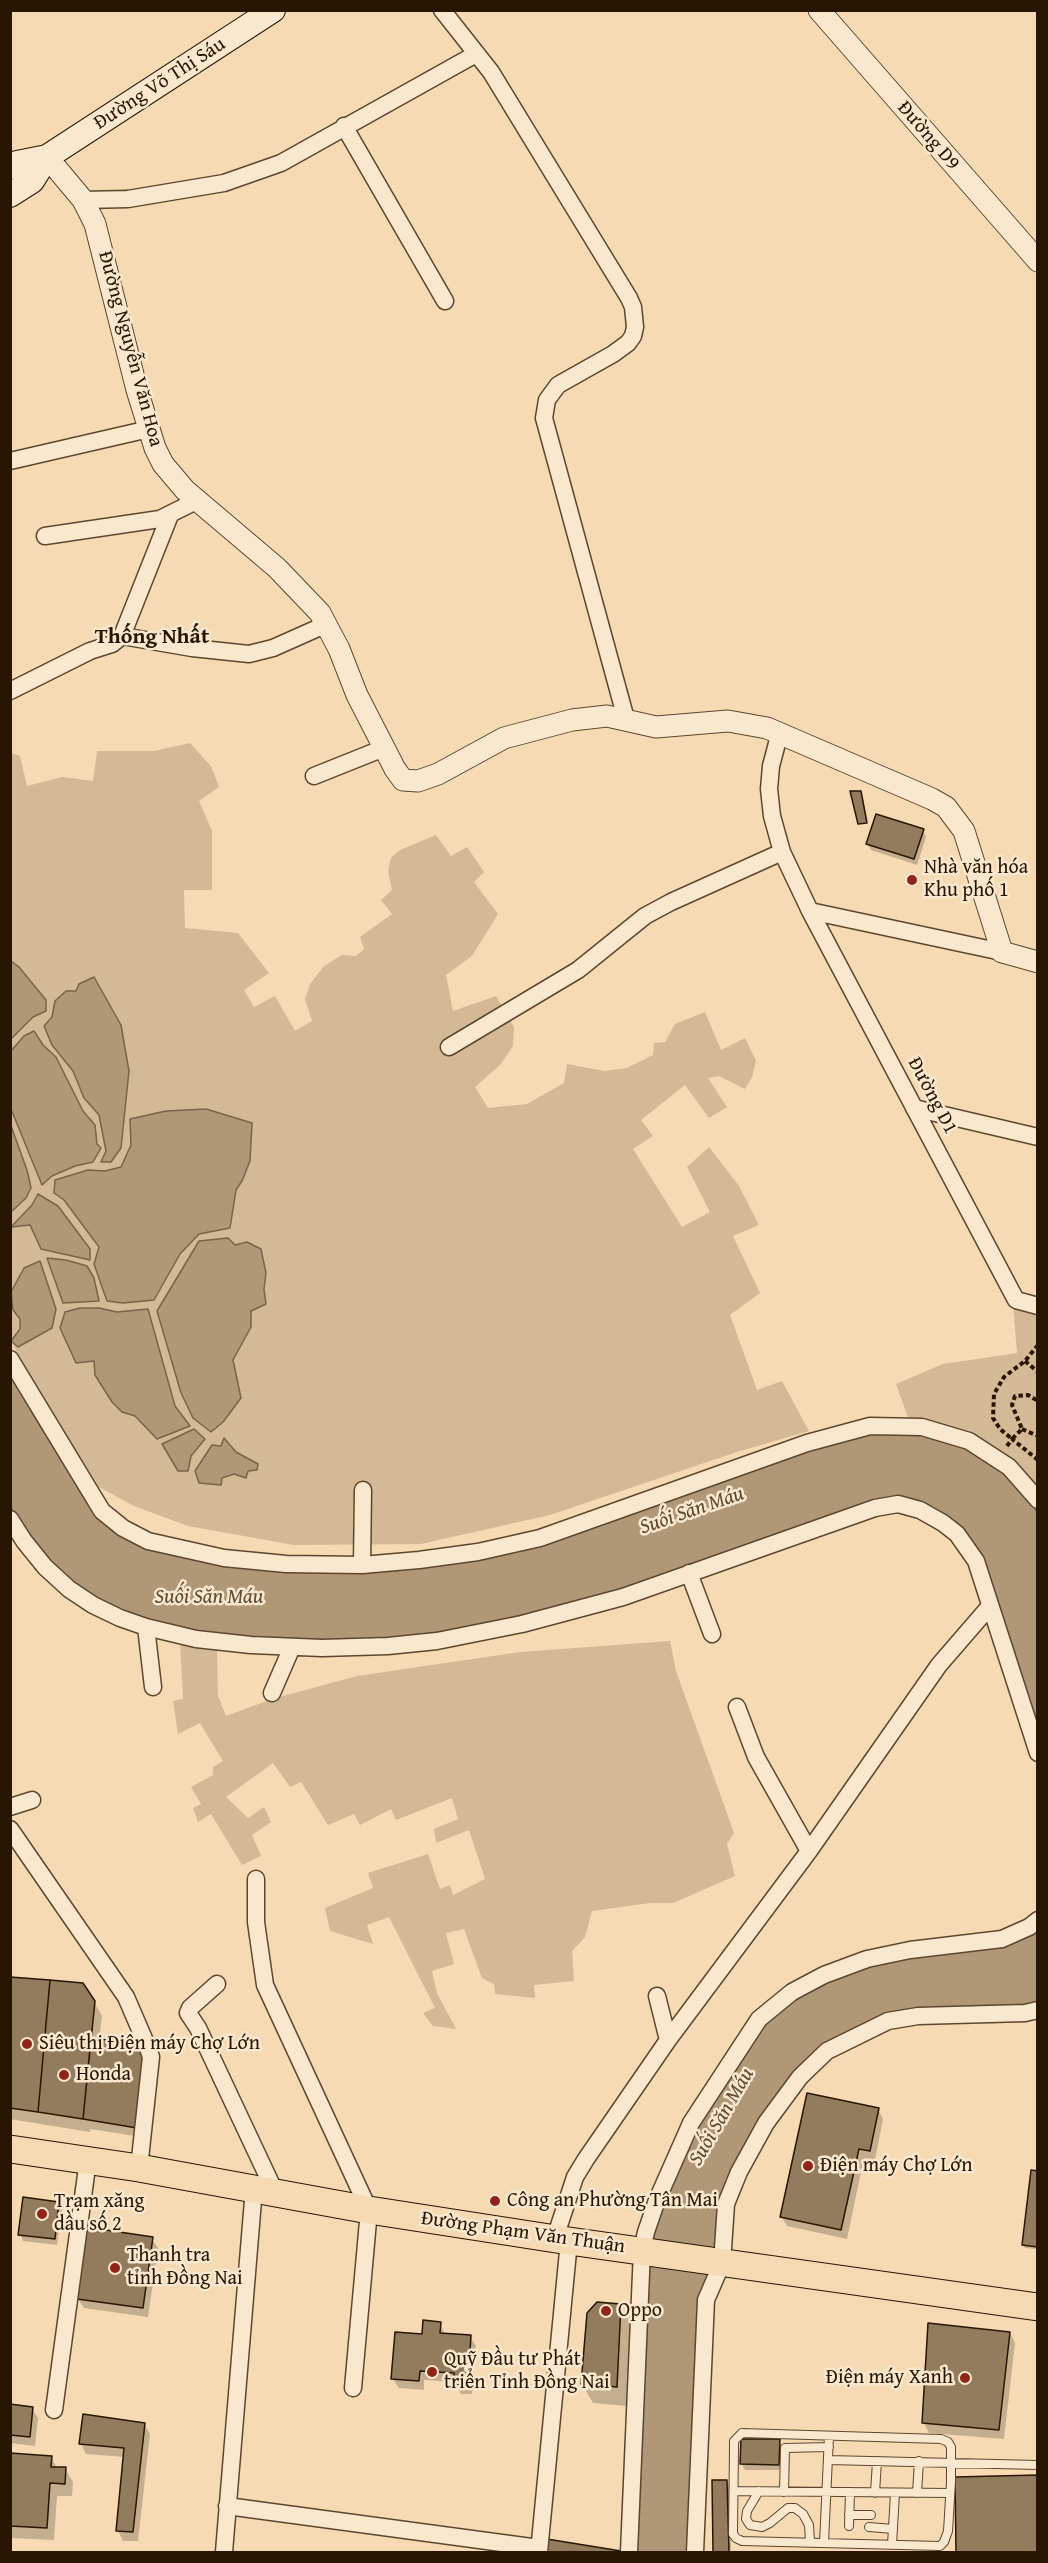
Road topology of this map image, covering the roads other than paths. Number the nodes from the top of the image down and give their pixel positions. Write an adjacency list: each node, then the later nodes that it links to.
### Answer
1 (273, 10): 6 (main road, Đường Võ Thị Sáu)
2 (442, 10): 4 (street)
3 (819, 10): 10 (street, Đường D9)
4 (476, 54): 5 (street); 20 (street)
5 (344, 126): 9 (street); 11 (street)
6 (47, 156): 7 (main road, Đường Võ Thị Sáu); 8 (main road, Đường Võ Thị Sáu); 9 (street, Đường Nguyễn Văn Hoa)
7 (10, 167)
8 (10, 195)
9 (83, 200): 12 (street, Đường Nguyễn Văn Hoa)
10 (1038, 261)
11 (445, 301)
12 (149, 429): 13 (street); 14 (street, Đường Nguyễn Văn Hoa)
13 (10, 461)
14 (196, 501): 15 (street); 17 (street, Đường Nguyễn Văn Hoa)
15 (170, 515): 16 (street); 18 (street)
16 (45, 536)
17 (327, 624): 18 (street); 22 (street, Đường Nguyễn Văn Hoa)
18 (122, 636): 19 (street)
19 (10, 691)
20 (626, 719): 21 (street, Đường Nguyễn Văn Hoa); 22 (street, Đường Nguyễn Văn Hoa)
21 (780, 732): 24 (street, Đường D1); 26 (street, Đường Nguyễn Văn Hoa)
22 (384, 748): 23 (street)
23 (314, 776)
24 (782, 852): 25 (street, Đường D1); 28 (street)
25 (810, 910): 26 (street); 29 (street, Đường D1)
26 (1002, 952): 27 (street)
27 (1038, 962)
28 (449, 1047)
29 (914, 1108): 30 (street); 31 (street, Đường D1)
30 (1038, 1137)
31 (1038, 1306)
32 (10, 1359): 36 (street)
33 (363, 1490): 36 (street)
34 (1038, 1500): 36 (street)
35 (10, 1519): 39 (street)
36 (362, 1565)
37 (689, 1573): 38 (street); 40 (street); 41 (street)
38 (990, 1606): 45 (street); 50 (street)
39 (146, 1627): 41 (street); 42 (street)
40 (711, 1634)
41 (292, 1647): 43 (street)
42 (153, 1687)
43 (272, 1693)
44 (737, 1707): 50 (street)
45 (1038, 1754)
46 (32, 1800): 47 (street)
47 (10, 1809): 48 (street)
48 (10, 1821)
49 (10, 1829): 59 (street)
50 (809, 1851): 56 (street)
51 (256, 1879): 61 (street)
52 (1038, 1920): 63 (street)
53 (217, 1984): 60 (street)
54 (657, 1996): 56 (street)
55 (1038, 2010): 64 (street)
56 (668, 2040): 62 (street)
57 (10, 2149): 58 (main road, Đường Phạm Văn Thuận)
58 (88, 2160): 59 (main road, Đường Phạm Văn Thuận); 67 (street)
59 (139, 2168): 60 (main road, Đường Phạm Văn Thuận)
60 (265, 2190): 61 (main road, Đường Phạm Văn Thuận); 84 (street)
61 (369, 2210): 62 (main road, Đường Phạm Văn Thuận); 66 (street)
62 (562, 2240): 63 (main road, Đường Phạm Văn Thuận); 93 (street)
63 (642, 2250): 64 (main road, Đường Phạm Văn Thuận); 95 (street)
64 (722, 2264): 65 (main road, Đường Phạm Văn Thuận); 96 (street)
65 (1038, 2307)
66 (353, 2388)
67 (54, 2410)
68 (830, 2436): 69 (lane); 73 (lane); 75 (lane)
69 (829, 2447): 70 (lane); 77 (lane)
70 (828, 2460): 71 (lane); 78 (lane)
71 (877, 2461): 72 (lane); 80 (lane)
72 (919, 2462): 73 (lane); 82 (lane)
73 (951, 2462): 74 (lane); 83 (lane)
74 (1038, 2465)
75 (734, 2491): 76 (lane); 90 (lane)
76 (759, 2491): 77 (lane); 90 (lane)
77 (784, 2492): 78 (lane)
78 (827, 2492): 79 (lane); 91 (lane)
79 (850, 2492): 80 (lane); 85 (lane)
80 (874, 2493): 81 (lane)
81 (895, 2493): 82 (lane); 89 (lane)
82 (917, 2493): 83 (lane)
83 (950, 2493): 92 (lane)
84 (227, 2506): 93 (street); 94 (street)
85 (849, 2515): 86 (lane); 87 (lane)
86 (871, 2515)
87 (849, 2526)
88 (869, 2527): 89 (lane)
89 (893, 2529): 92 (lane)
90 (810, 2542): 91 (lane)
91 (824, 2543): 92 (lane)
92 (892, 2545)
93 (539, 2550)
94 (224, 2553)
95 (629, 2553)
96 (695, 2553)

